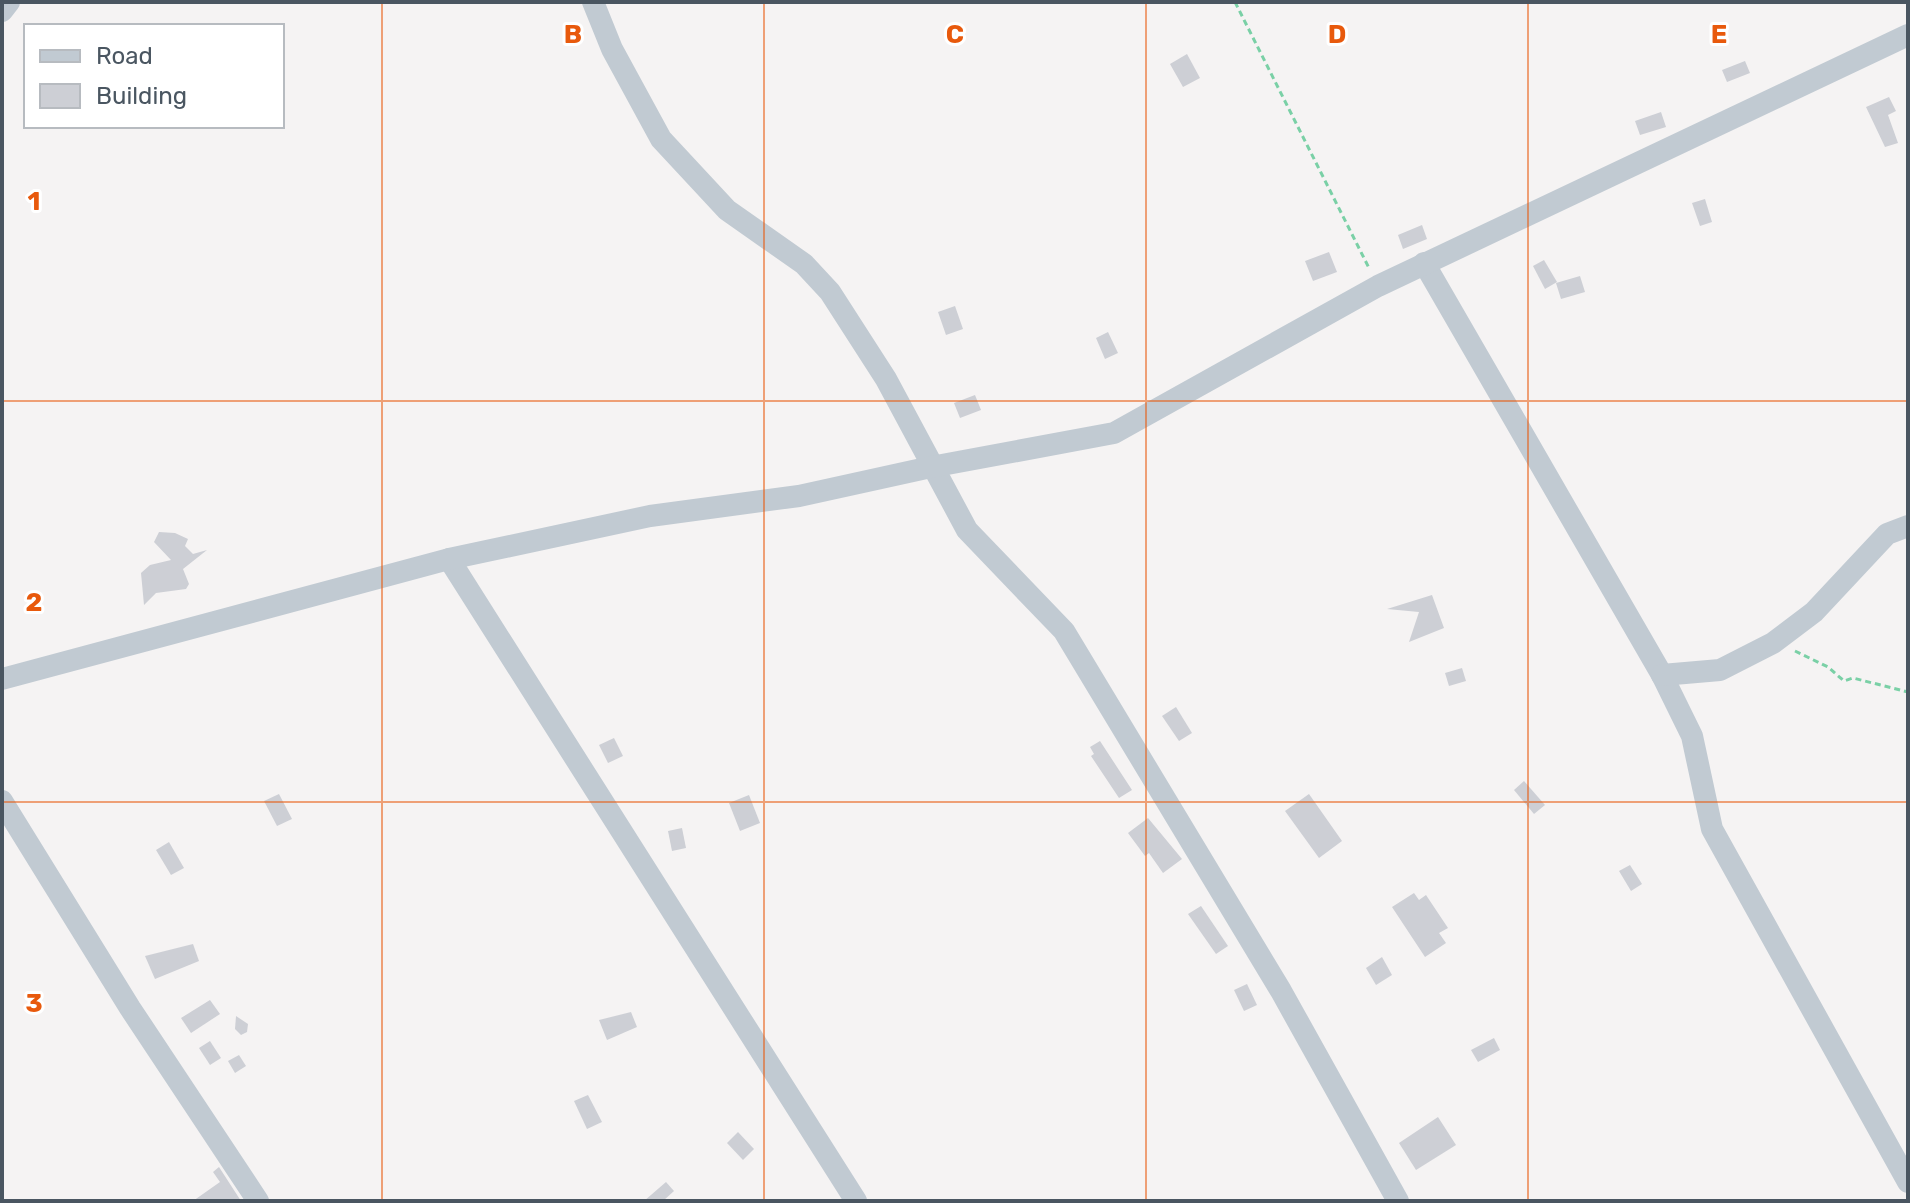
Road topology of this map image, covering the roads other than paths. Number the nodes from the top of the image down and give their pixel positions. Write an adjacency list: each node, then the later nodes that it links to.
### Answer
1 (9, 2): 3 (street)
2 (593, 2): 6 (street)
3 (2, 11)
4 (1908, 35): 5 (street)
5 (1424, 263): 6 (street); 9 (street)
6 (931, 467): 8 (street); 15 (street)
7 (1908, 526): 9 (street)
8 (449, 559): 10 (street); 14 (street)
9 (1662, 675): 12 (street)
10 (2, 679)
11 (2, 801): 13 (street)
12 (1908, 1182)
13 (258, 1201)
14 (856, 1201)
15 (1398, 1201)

